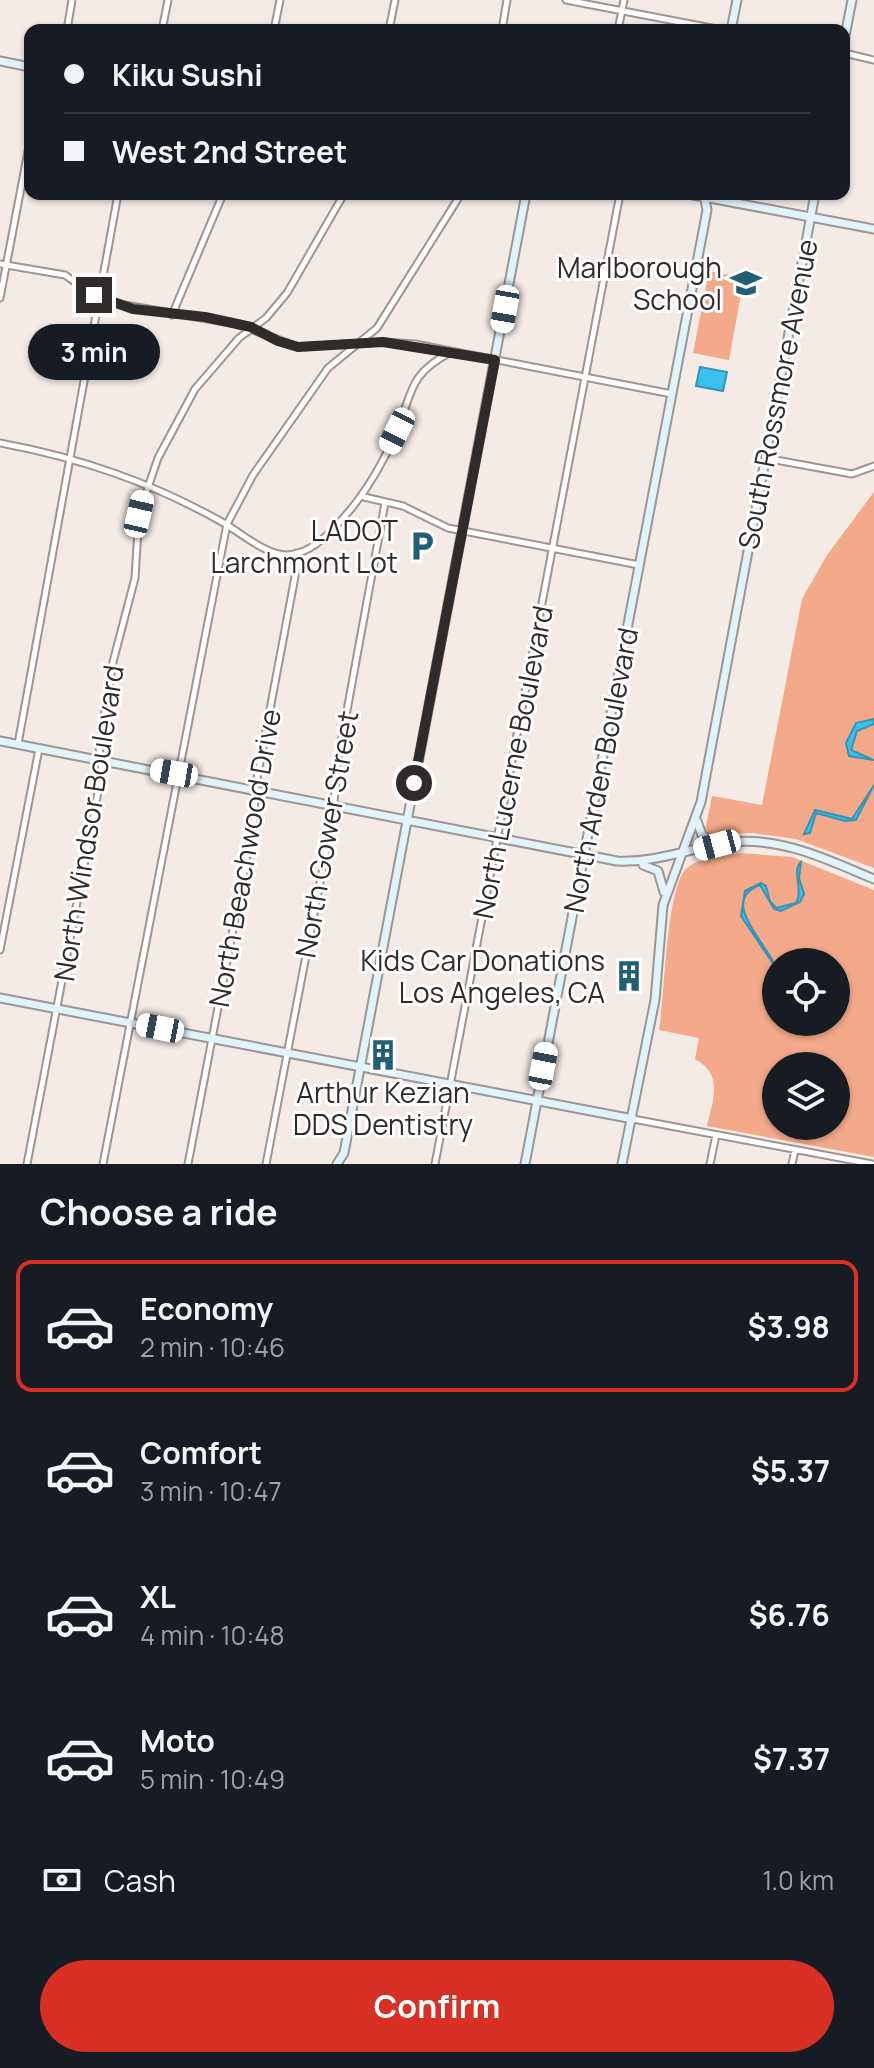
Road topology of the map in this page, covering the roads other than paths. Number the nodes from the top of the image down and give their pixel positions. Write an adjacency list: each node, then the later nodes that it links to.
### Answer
1 (72, 0): 11 (street)
2 (168, 0): 12 (street)
3 (280, 0): 13 (street)
4 (395, 0): 14 (street)
5 (507, 0): 15 (street)
6 (566, 0): 10 (street)
7 (624, 0): 10 (street)
8 (737, 0): 18 (street)
9 (852, 0): 19 (street)
10 (622, 11): 16 (street); 17 (street)
11 (68, 24)
12 (163, 24)
13 (275, 24)
14 (390, 24)
15 (503, 24)
16 (619, 24)
17 (690, 24)
18 (732, 24)
19 (847, 24)
20 (850, 54): 21 (street)
21 (874, 60)
22 (0, 61): 23 (street)
23 (24, 66)
24 (24, 169): 36 (street)
25 (117, 200): 38 (street)
26 (220, 200): 39 (street)
27 (341, 200): 40 (street, North Windsor Boulevard)
28 (457, 200): 41 (street)
29 (525, 200): 43 (street)
30 (619, 200): 44 (street, North Lucerne Boulevard)
31 (706, 200): 45 (street, North Arden Boulevard)
32 (724, 200): 34 (street)
33 (814, 200): 34 (street, South Rossmore Avenue)
34 (811, 218): 35 (street); 48 (street, South Rossmore Avenue)
35 (874, 229)
36 (3, 265): 37 (street); 38 (street)
37 (0, 298)
38 (99, 299): 39 (street); 47 (street)
39 (172, 315): 40 (street)
40 (251, 327): 41 (street); 50 (street, North Windsor Boulevard)
41 (356, 344): 42 (street); 53 (street)
42 (452, 351): 43 (street); 51 (street)
43 (495, 360): 44 (street); 54 (street)
44 (587, 378): 45 (street); 55 (street, North Lucerne Boulevard)
45 (672, 394): 57 (street, North Arden Boulevard)
46 (0, 443): 47 (street)
47 (70, 456): 50 (street); 59 (street)
48 (765, 458): 49 (street); 65 (street, South Rossmore Avenue)
49 (874, 466)
50 (149, 483): 53 (street); 61 (street, North Windsor Boulevard)
51 (364, 497): 52 (street); 56 (street)
52 (385, 503): 54 (street); 64 (street, North Gower Street)
53 (227, 524): 56 (street); 62 (street)
54 (462, 532): 55 (street); 66 (street)
55 (553, 548): 57 (street); 67 (street, North Lucerne Boulevard)
56 (296, 553): 63 (street, North Beachwood Drive)
57 (639, 565): 69 (street, North Arden Boulevard)
58 (0, 741): 59 (street)
59 (18, 744): 60 (street)
60 (39, 748): 61 (street); 74 (street)
61 (101, 760): 62 (street); 76 (street, North Windsor Boulevard)
62 (180, 775): 63 (street); 77 (street)
63 (255, 789): 64 (street); 78 (street, North Beachwood Drive)
64 (334, 805): 66 (street); 79 (street, North Gower Street)
65 (696, 818): 68 (street); 70 (street, South Rossmore Avenue)
66 (407, 819): 67 (street); 80 (street)
67 (497, 838): 69 (street); 81 (street, North Lucerne Boulevard)
68 (717, 845): 70 (street); 72 (street)
69 (584, 854): 71 (street); 82 (street, North Arden Boulevard)
70 (680, 855): 71 (street); 73 (street, South Rossmore Avenue)
71 (617, 861): 73 (street)
72 (874, 879)
73 (663, 905): 83 (street)
74 (0, 950)
75 (0, 998): 76 (street)
76 (56, 1009): 77 (street); 87 (street, North Windsor Boulevard)
77 (130, 1023): 78 (street); 88 (street)
78 (212, 1038): 79 (street); 89 (street, North Beachwood Drive)
79 (287, 1053): 80 (street); 90 (street, North Gower Street)
80 (360, 1067): 81 (street); 86 (street)
81 (450, 1084): 82 (street); 93 (street, North Lucerne Boulevard)
82 (536, 1100): 83 (street); 94 (street, North Arden Boulevard)
83 (633, 1119): 84 (street); 95 (street)
84 (716, 1135): 85 (street); 96 (street)
85 (795, 1150): 97 (street); 98 (street)
86 (344, 1153): 91 (street); 92 (street)
87 (27, 1164)
88 (103, 1164)
89 (188, 1164)
90 (266, 1164)
91 (337, 1164)
92 (347, 1164)
93 (435, 1164)
94 (525, 1164)
95 (622, 1164)
96 (710, 1164)
97 (792, 1164)
98 (872, 1164)

